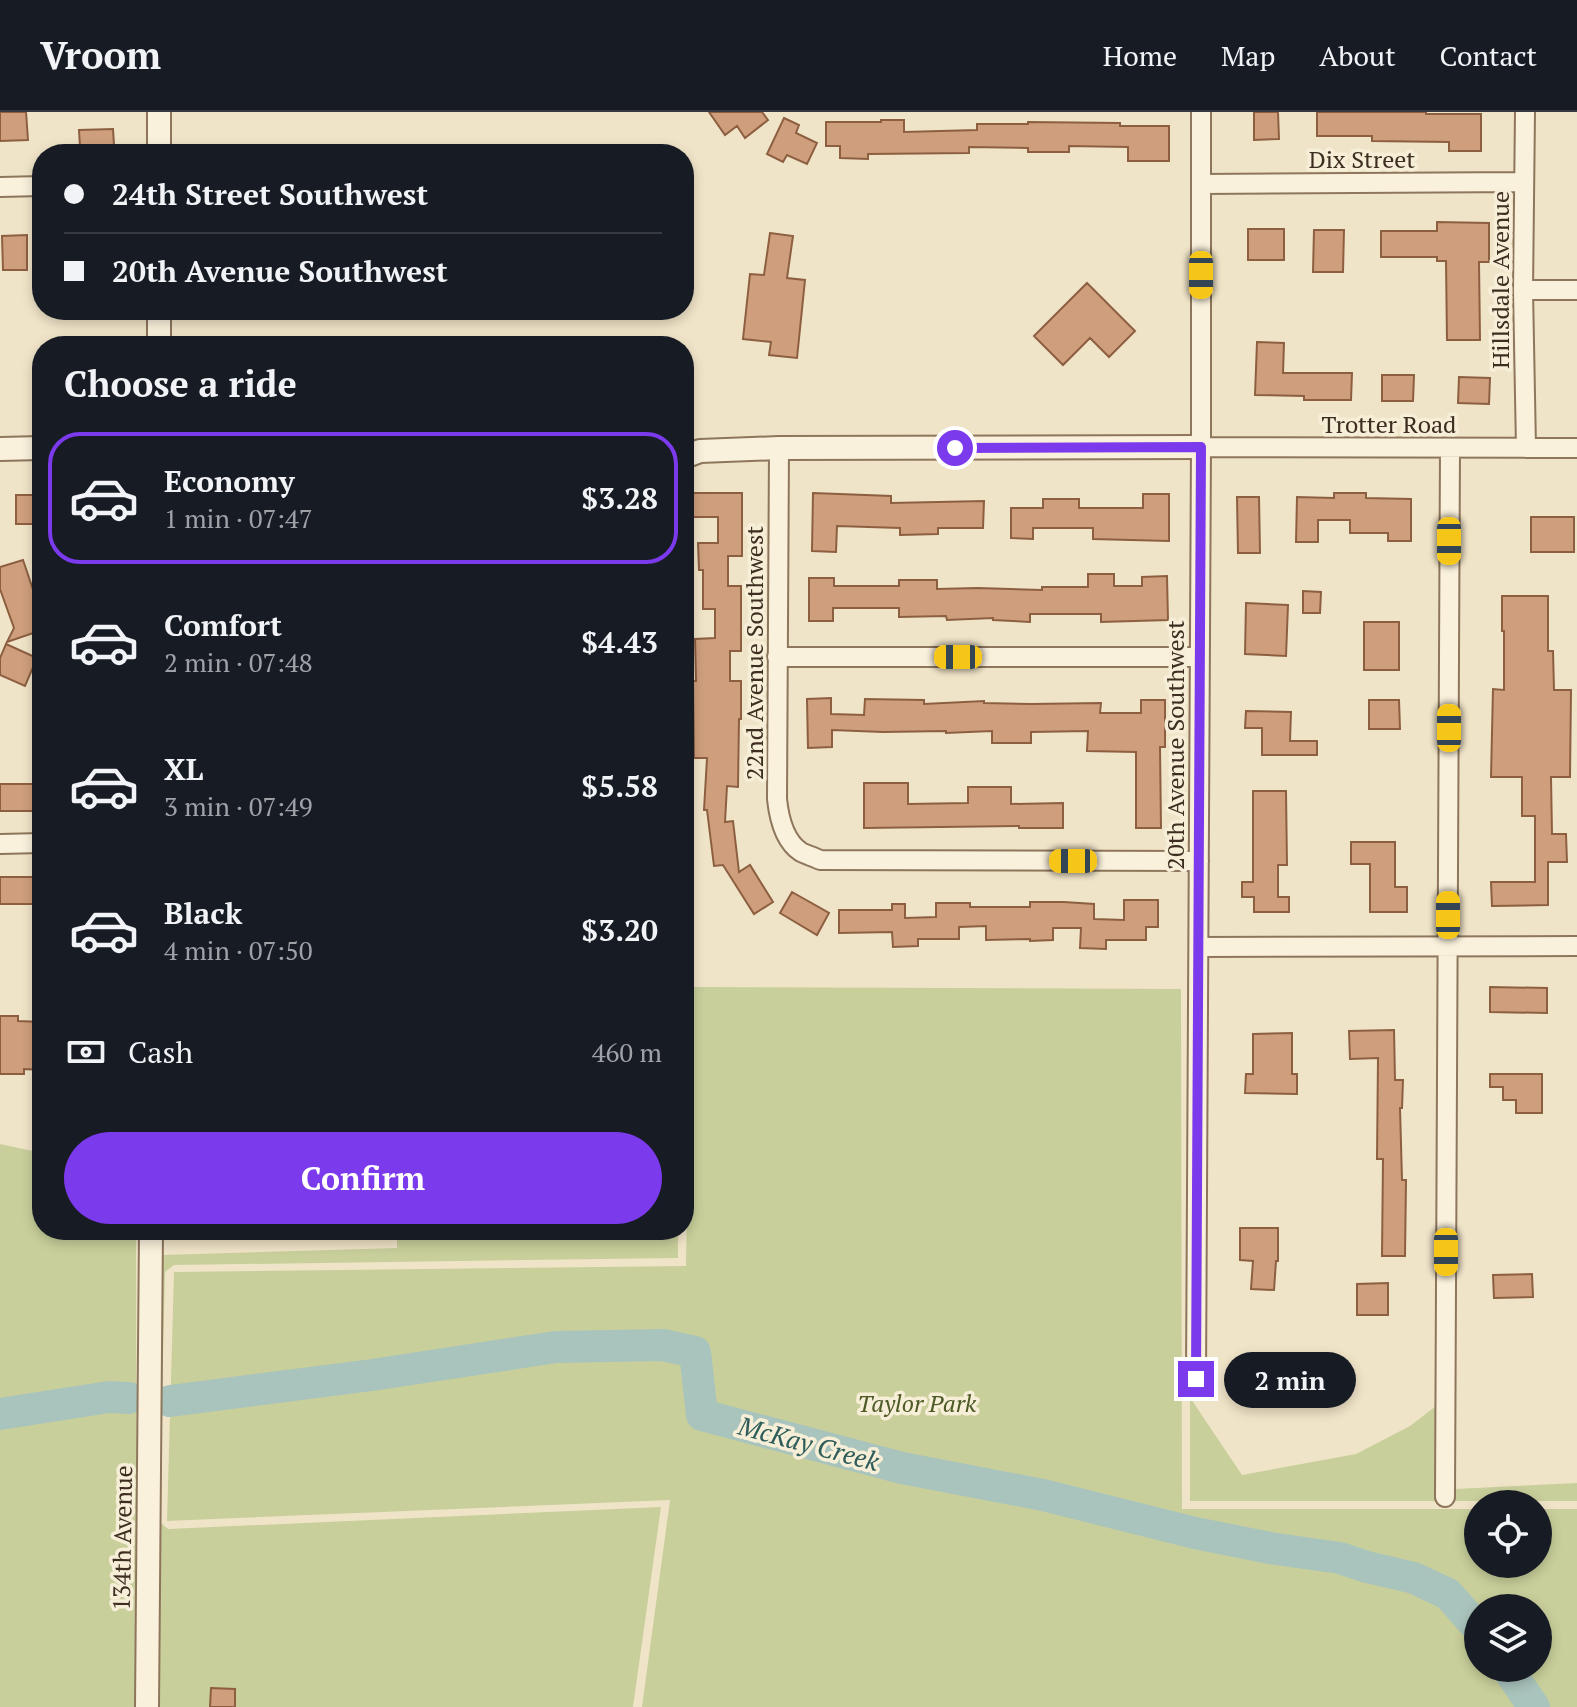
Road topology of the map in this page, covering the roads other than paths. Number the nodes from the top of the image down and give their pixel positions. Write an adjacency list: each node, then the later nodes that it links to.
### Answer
1 (159, 112): 4 (street)
2 (1201, 112): 6 (street, 20th Avenue Southwest)
3 (1525, 112): 5 (street, Hillsdale Avenue)
4 (159, 144)
5 (1523, 182): 6 (street, Dix Street); 9 (street, Hillsdale Avenue)
6 (1201, 184): 11 (street, 20th Avenue Southwest)
7 (32, 186): 8 (street)
8 (0, 187)
9 (1523, 290): 10 (street); 15 (street, Hillsdale Avenue)
10 (1577, 290)
11 (1201, 447): 13 (street); 14 (street, Trotter Road); 20 (street, 20th Avenue Southwest)
12 (32, 448): 17 (street)
13 (779, 448): 18 (street); 19 (street, 22nd Avenue Southwest)
14 (1450, 448): 15 (street, Trotter Road); 24 (street)
15 (1526, 448): 16 (street, Trotter Road)
16 (1577, 448)
17 (0, 449)
18 (694, 453)
19 (777, 657): 20 (street); 23 (street, 22nd Avenue Southwest)
20 (1199, 657): 23 (street, 20th Avenue Southwest)
21 (32, 843): 22 (street)
22 (0, 844)
23 (1199, 861): 26 (street, 20th Avenue Southwest)
24 (1448, 946): 25 (street); 26 (street); 29 (street)
25 (1577, 946)
26 (1199, 947): 28 (street, 20th Avenue Southwest)
27 (151, 1240): 30 (street, 134th Avenue)
28 (1196, 1379)
29 (1445, 1497)
30 (147, 1707)

